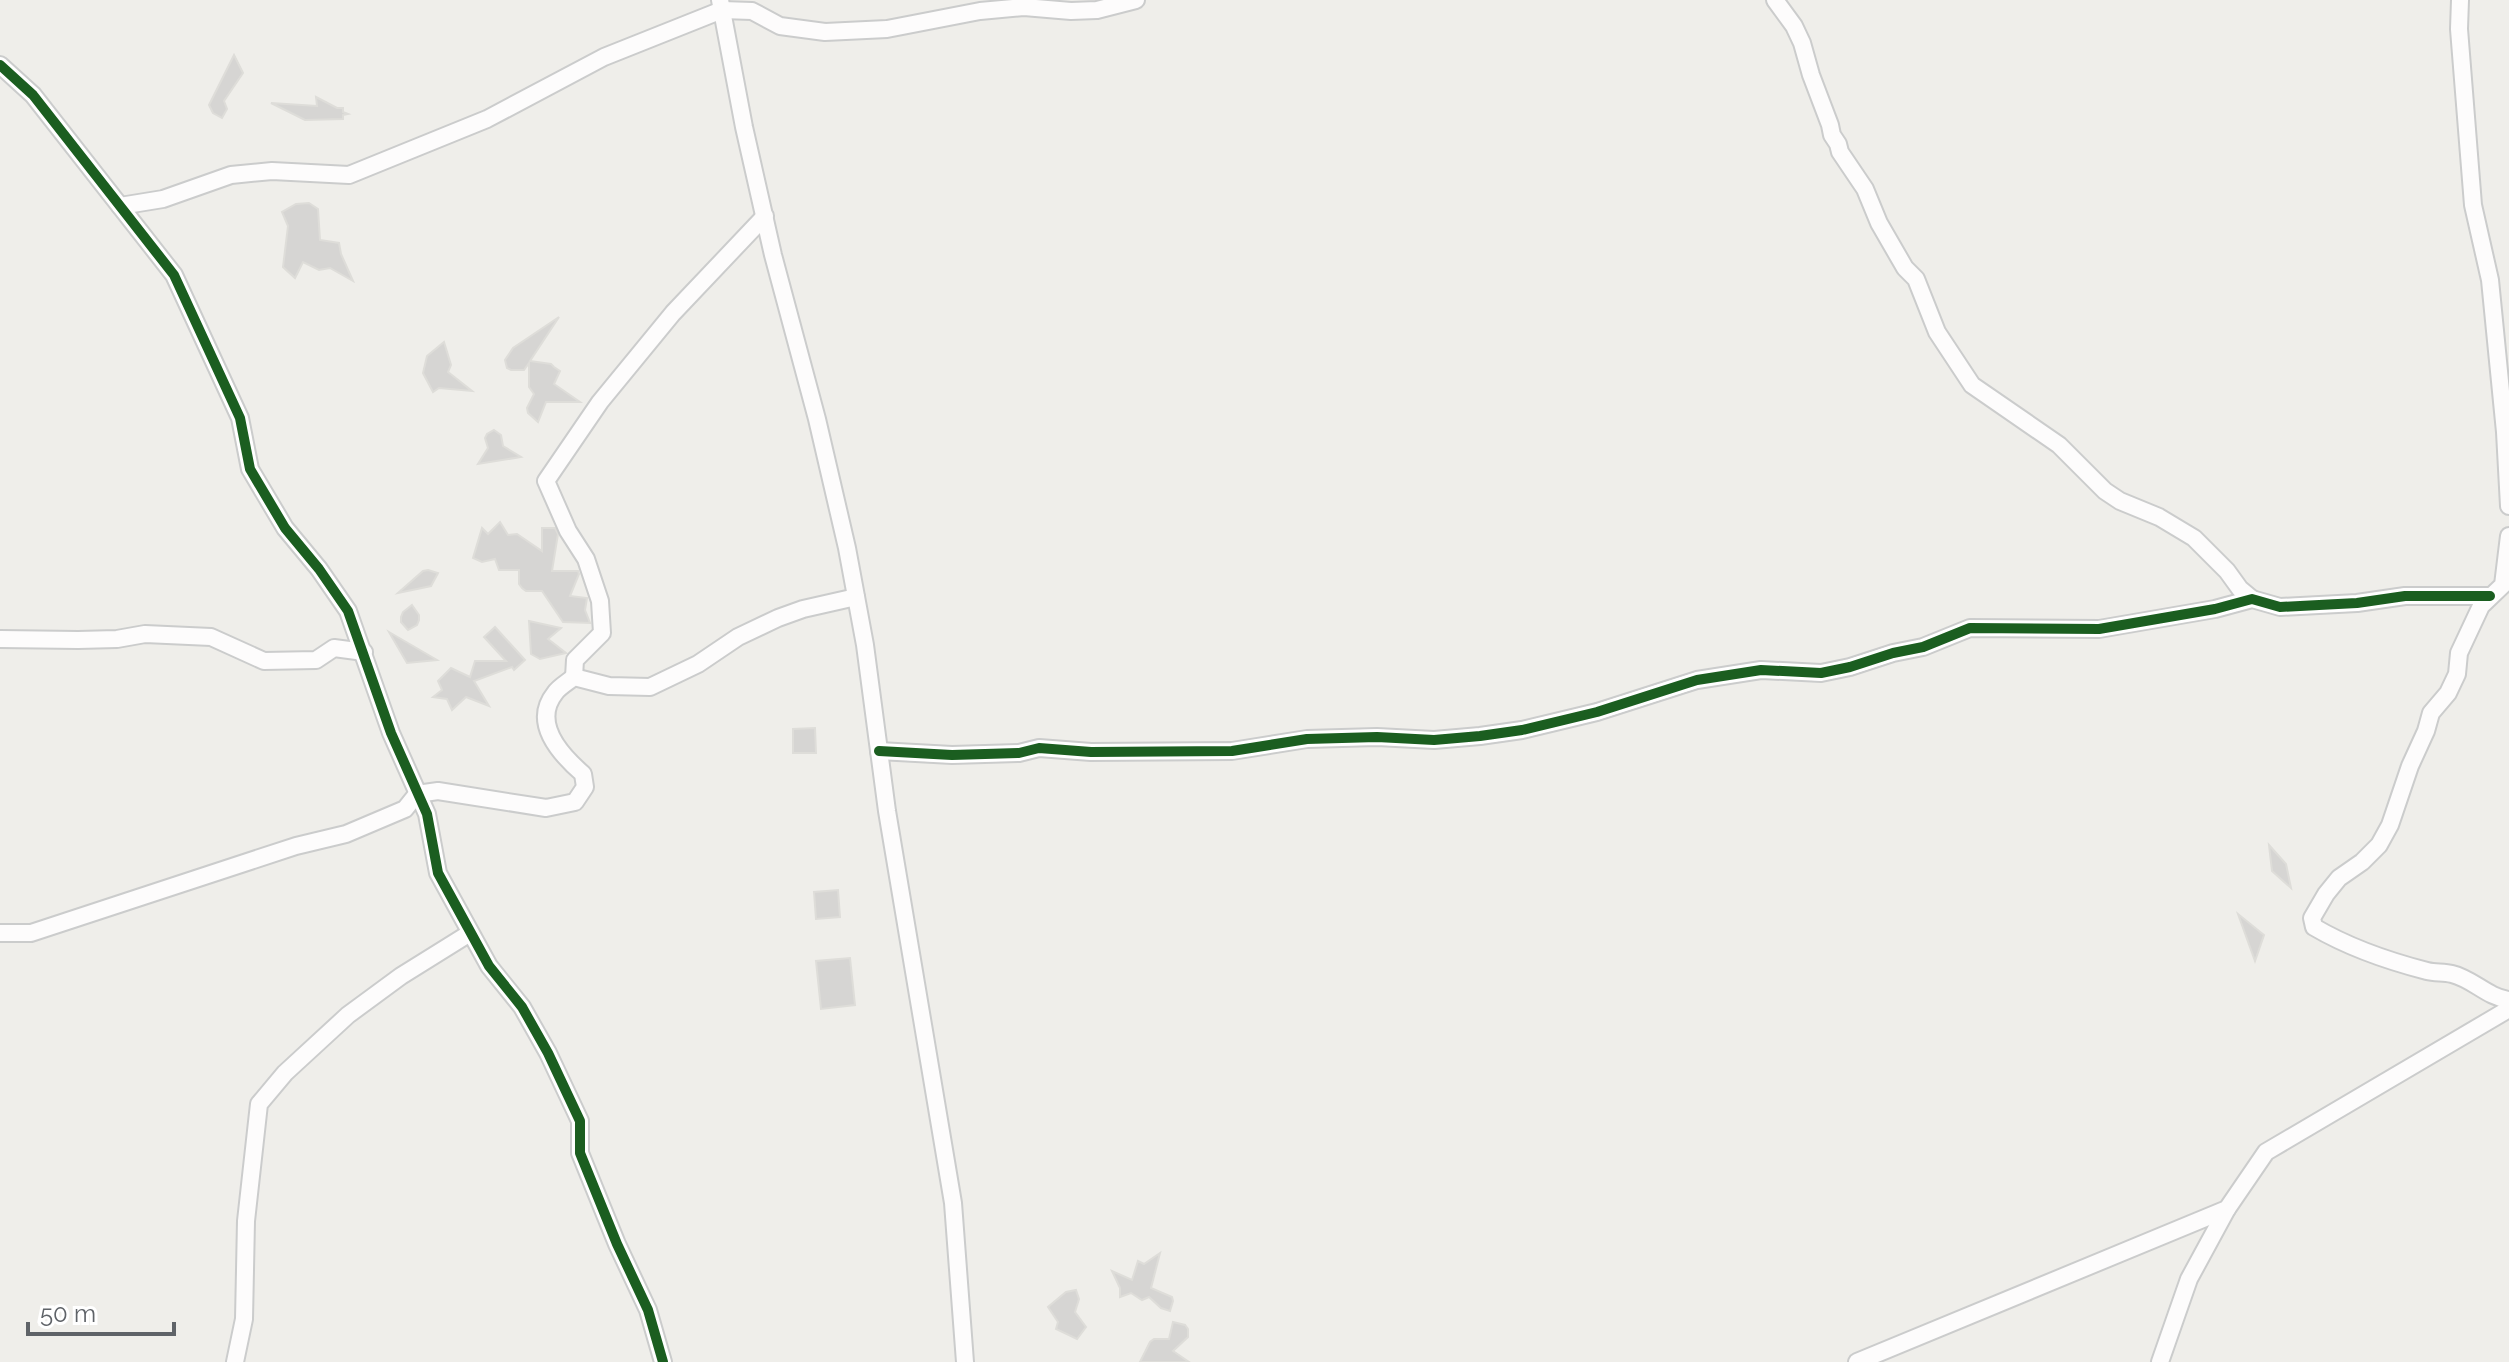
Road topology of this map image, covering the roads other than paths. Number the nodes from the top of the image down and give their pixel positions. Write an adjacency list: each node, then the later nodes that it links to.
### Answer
1 (1136, 0): 5 (street)
2 (1775, 0): 13 (street)
3 (2460, 0): 9 (street)
4 (721, 5): 5 (street); 7 (street); 8 (street)
5 (755, 5)
6 (0, 65): 7 (street)
7 (120, 206): 15 (street)
8 (765, 216): 12 (street); 16 (street)
9 (2509, 506)
10 (2509, 536): 11 (street)
11 (2501, 589): 13 (street); 21 (street)
12 (856, 597): 16 (street); 17 (street)
13 (2252, 599): 17 (street)
14 (0, 639): 15 (street)
15 (364, 652): 18 (street)
16 (574, 677): 18 (street)
17 (879, 751): 26 (street)
18 (417, 794): 19 (street); 20 (street)
19 (0, 933)
20 (470, 933): 24 (street); 25 (street)
21 (2509, 1000)
22 (2509, 1009): 23 (street)
23 (2227, 1209): 27 (street); 28 (street)
24 (235, 1362)
25 (663, 1362)
26 (965, 1362)
27 (1857, 1362)
28 (2160, 1362)

